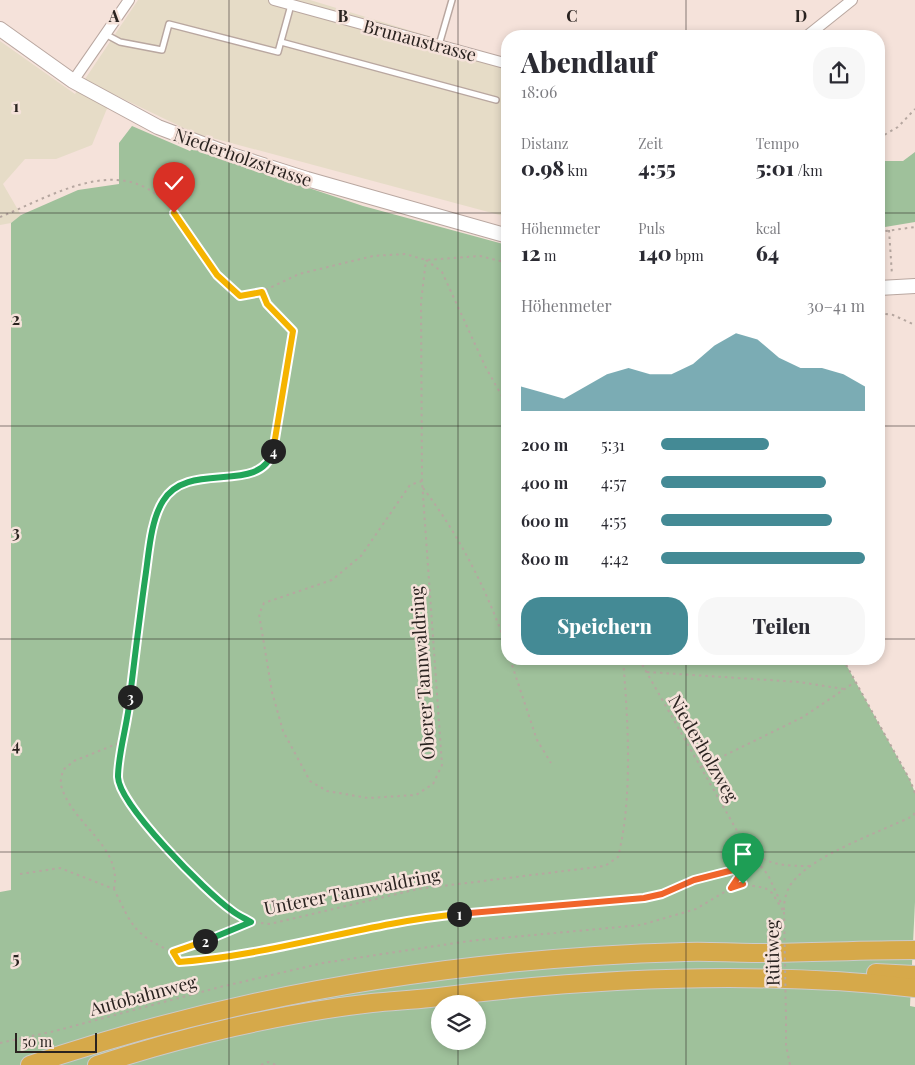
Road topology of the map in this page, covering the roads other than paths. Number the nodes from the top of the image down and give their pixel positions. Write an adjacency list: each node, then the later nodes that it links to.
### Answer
1 (274, 0): 5 (street, Brunaustrasse)
2 (452, 0): 10 (lane)
3 (852, 0): 7 (street)
4 (124, 2): 8 (street)
5 (291, 5): 9 (lane); 10 (street, Brunaustrasse)
6 (0, 30): 12 (main road, Niederholzstrasse)
7 (814, 30)
8 (105, 34): 9 (lane); 12 (street)
9 (281, 42): 13 (lane)
10 (439, 45): 11 (street, Brunaustrasse)
11 (501, 62)
12 (73, 81): 14 (main road, Niederholzstrasse)
13 (496, 100)
14 (501, 234)
15 (915, 286): 16 (main road)
16 (886, 288)
17 (915, 940): 19 (highway)
18 (915, 950): 19 (highway)
19 (728, 951): 23 (highway)
20 (915, 975): 22 (highway)
21 (915, 988): 22 (highway)
22 (373, 1003): 24 (highway)
23 (30, 1065)
24 (97, 1065)

